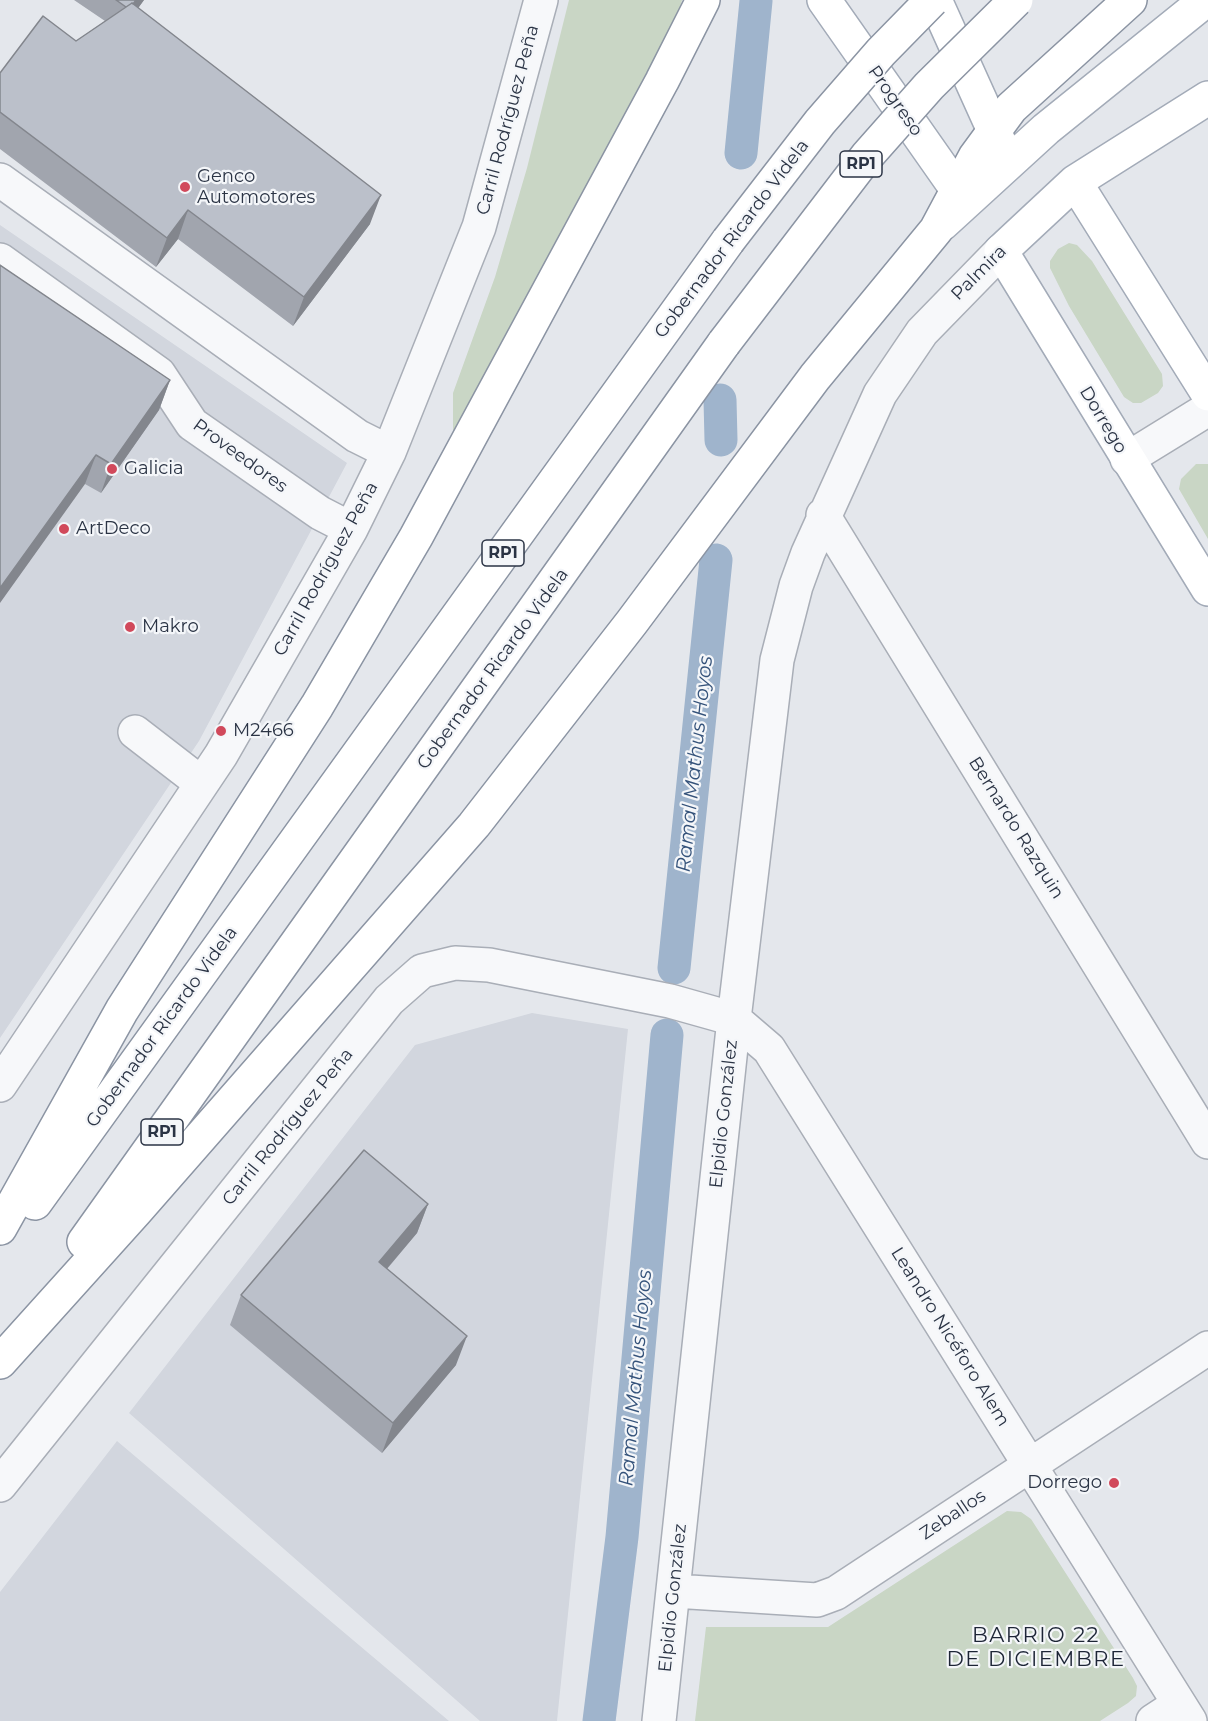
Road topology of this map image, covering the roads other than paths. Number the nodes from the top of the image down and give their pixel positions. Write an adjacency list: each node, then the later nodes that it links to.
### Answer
1 (541, 0): 18 (street, Carril Rodríguez Peña)
2 (703, 0): 29 (main road)
3 (824, 0): 13 (main road, Progreso)
4 (933, 0): 9 (main road); 30 (main road, Gobernador Ricardo Videla / RP1, bridge)
5 (1016, 0): 32 (main road, Gobernador Ricardo Videla / RP1, bridge)
6 (1130, 0): 9 (main road)
7 (1206, 0): 10 (main road)
8 (1208, 98): 12 (main road, Palmira)
9 (994, 130): 10 (main road); 13 (main road)
10 (1008, 162): 13 (main road)
11 (0, 180): 18 (street)
12 (1075, 182): 14 (main road, Palmira); 16 (main road)
13 (961, 195): 32 (main road)
14 (1000, 251): 19 (main road, Dorrego); 20 (street, Palmira)
15 (0, 260): 21 (street, Proveedores)
16 (1208, 394)
17 (1208, 409): 19 (street)
18 (389, 452): 21 (street, Carril Rodríguez Peña)
19 (1127, 459): 22 (main road, Dorrego)
20 (823, 514): 26 (street, Elpidio González); 28 (street, Bernardo Razquin)
21 (351, 529): 24 (street, Carril Rodríguez Peña)
22 (1208, 589)
23 (135, 732): 24 (street)
24 (201, 783): 27 (street, Carril Rodríguez Peña)
25 (670, 1001): 26 (street, Leandro Nicéforo Alem); 34 (street, Carril Rodríguez Peña)
26 (734, 1019): 33 (street, Leandro Nicéforo Alem); 35 (street, Elpidio González)
27 (0, 1085)
28 (1208, 1142)
29 (0, 1228)
30 (0, 1250)
31 (1208, 1348): 33 (street, Zeballos)
32 (0, 1362)
33 (1029, 1464): 35 (street, Zeballos); 36 (street, Leandro Nicéforo Alem)
34 (0, 1485)
35 (674, 1591): 37 (street, Elpidio González)
36 (1174, 1715)
37 (659, 1721)

